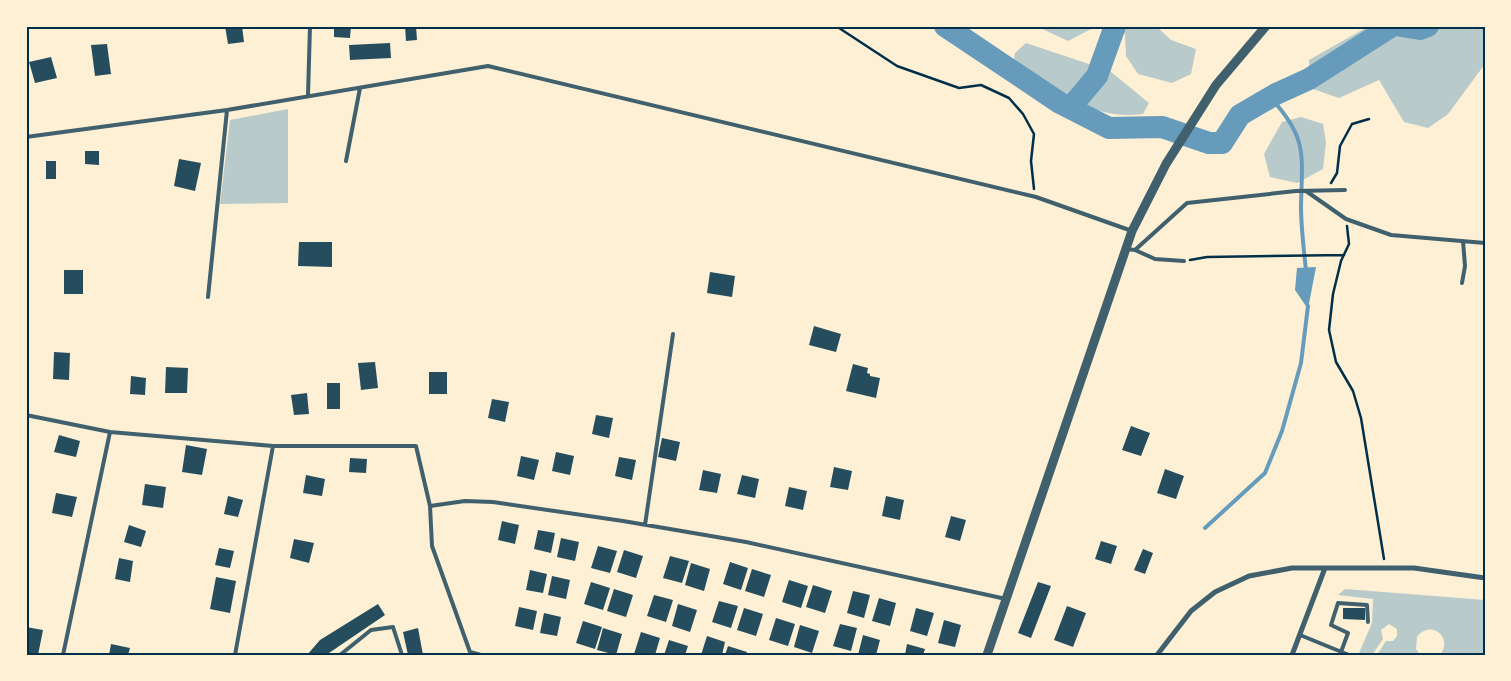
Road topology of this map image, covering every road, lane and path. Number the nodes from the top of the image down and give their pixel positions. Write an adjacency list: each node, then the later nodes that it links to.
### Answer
1 (310, 26): 5 (lane)
2 (836, 26): 13 (path)
3 (1266, 26): 15 (street)
4 (360, 88): 5 (lane); 9 (lane); 13 (lane)
5 (308, 95): 6 (lane)
6 (226, 110): 8 (lane); 23 (lane)
7 (1370, 119): 12 (path)
8 (26, 137)
9 (346, 161)
10 (1345, 190): 12 (lane)
11 (1306, 191): 12 (lane); 14 (lane); 19 (lane)
12 (1326, 191)
13 (1036, 197): 15 (lane)
14 (1346, 219): 16 (lane); 20 (path)
15 (1132, 231): 18 (street)
16 (1463, 241): 17 (lane); 22 (lane)
17 (1485, 243)
18 (1126, 249): 19 (lane); 33 (street)
19 (1135, 250): 21 (lane)
20 (1344, 255): 21 (path); 31 (path)
21 (1184, 261)
22 (1462, 282)
23 (208, 297)
24 (673, 334): 29 (lane)
25 (26, 415): 26 (lane)
26 (110, 432): 27 (lane); 37 (lane)
27 (273, 446): 28 (lane); 38 (lane)
28 (430, 506): 29 (lane); 41 (lane)
29 (646, 525): 33 (lane)
30 (1325, 568): 31 (street); 35 (street); 43 (street)
31 (1386, 568): 32 (street)
32 (1485, 578)
33 (1008, 599): 42 (street)
34 (1368, 622): 36 (lane)
35 (1300, 635): 36 (lane); 44 (street)
36 (1341, 652): 45 (lane)
37 (63, 655)
38 (234, 655)
39 (340, 655): 40 (lane)
40 (402, 655)
41 (481, 655)
42 (987, 655)
43 (1157, 655)
44 (1292, 655)
45 (1348, 655)

